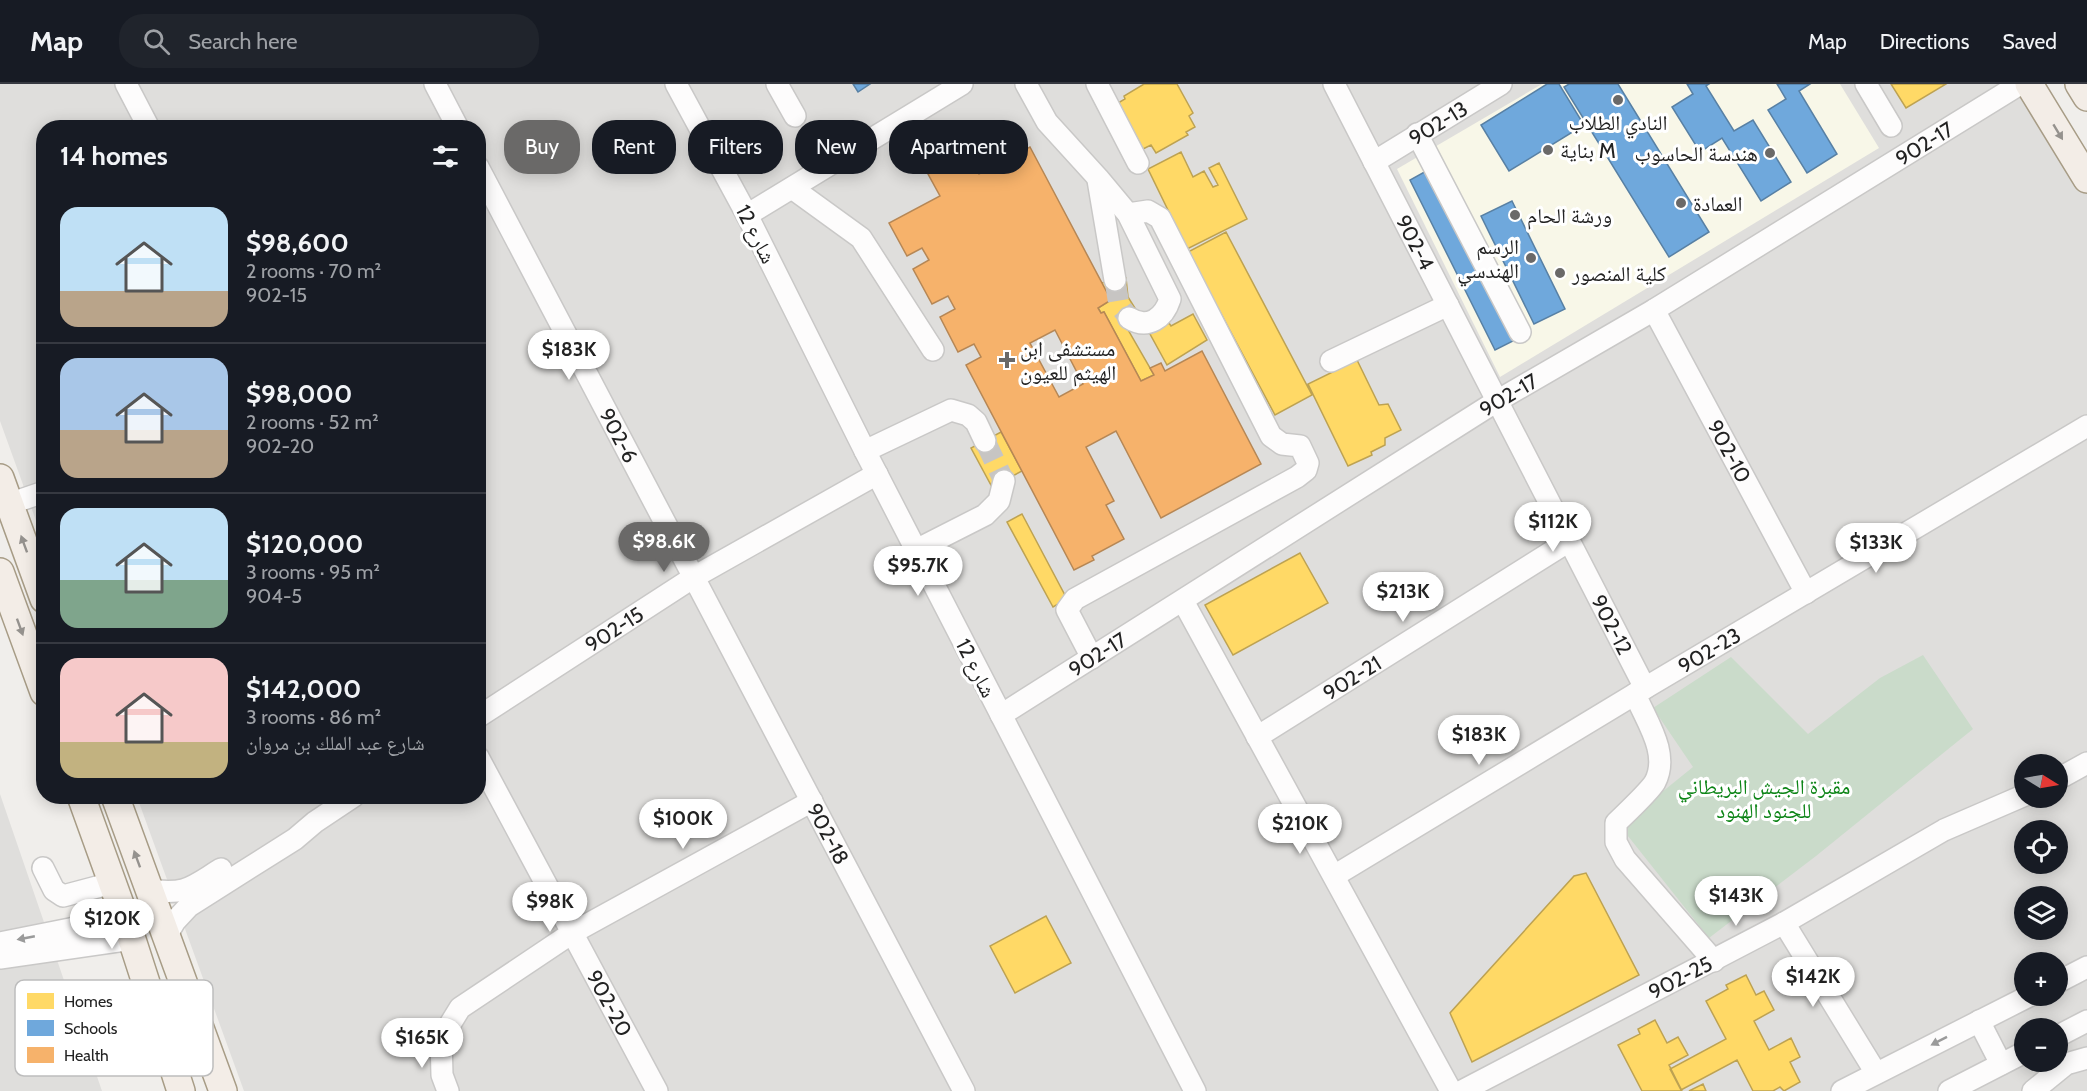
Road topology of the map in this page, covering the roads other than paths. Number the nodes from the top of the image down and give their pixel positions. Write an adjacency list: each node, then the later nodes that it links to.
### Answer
1 (126, 84): 16 (street)
2 (435, 84): 17 (street)
3 (676, 84): 27 (street, شارع 12)
4 (777, 84): 15 (street)
5 (962, 84): 25 (street)
6 (1026, 84): 22 (street)
7 (1097, 84): 21 (street)
8 (1334, 84): 20 (street, 902-4)
9 (1501, 84): 19 (street, 902-13)
10 (1866, 84): 18 (street)
11 (2020, 84): 30 (street, 902-17)
12 (2029, 84): 23 (main road, one-way to 23)
13 (2079, 84): 14 (main road)
14 (2087, 97)
15 (795, 117)
16 (145, 120)
17 (454, 120)
18 (1891, 126)
19 (1418, 134): 20 (street, 902-13); 32 (street)
20 (1374, 162): 29 (street, 902-4)
21 (1138, 163)
22 (1098, 178): 26 (street); 28 (street)
23 (2087, 179)
24 (486, 182): 48 (street, 902-6)
25 (792, 188): 27 (street); 33 (street)
26 (1128, 214): 31 (street); 51 (street)
27 (747, 215): 38 (street, شارع 12)
28 (1115, 280)
29 (1448, 306): 34 (street); 35 (street, 902-4)
30 (1654, 310): 35 (street, 902-17); 49 (street, 902-10)
31 (1129, 318)
32 (1520, 332)
33 (933, 350)
34 (1331, 361)
35 (1497, 401): 44 (street, 902-12); 50 (street, 902-17)
36 (2087, 426): 49 (street, 902-23)
37 (985, 441): 38 (street)
38 (865, 451): 39 (street, شارع 12)
39 (877, 474): 45 (street, شارع 12); 48 (street, 902-15)
40 (0, 478): 43 (main road)
41 (1004, 481): 45 (street)
42 (36, 495): 43 (street)
43 (9, 504): 47 (main road, one-way to 43)
44 (1569, 542): 53 (street, 902-12); 56 (street, 902-21)
45 (916, 550): 55 (street, شارع 12)
46 (0, 572): 52 (main road, one-way to 52)
47 (36, 577)
48 (694, 577): 54 (street, 902-15); 61 (street, 902-18)
49 (1806, 593): 53 (street, 902-23)
50 (1183, 601): 51 (street, 902-17); 56 (street)
51 (1092, 658): 55 (street, 902-17)
52 (36, 670)
53 (1640, 691): 67 (street, 902-23); 76 (street, 902-12)
54 (486, 712)
55 (1001, 715): 96 (street, شارع 12)
56 (1257, 737): 67 (street)
57 (2087, 763): 59 (street)
58 (486, 772): 72 (street, 902-20)
59 (2068, 773)
60 (2014, 800): 70 (street, 902-25)
61 (812, 801): 72 (street); 95 (street, 902-18)
62 (84, 804): 68 (main road)
63 (118, 804): 69 (main road, one-way to 63)
64 (342, 804): 65 (street)
65 (315, 822): 69 (street); 73 (street)
66 (43, 868): 68 (street)
67 (1334, 876): 97 (street)
68 (112, 883): 71 (main road)
69 (148, 890): 73 (main road)
70 (1784, 923): 76 (street, 902-25); 89 (street)
71 (128, 929): 74 (street, one-way to 74); 75 (street); 79 (main road)
72 (572, 933): 93 (street); 94 (street, 902-20)
73 (166, 936): 80 (main road)
74 (0, 943)
75 (0, 958)
76 (1714, 962): 98 (street, 902-25)
77 (2087, 967): 78 (street)
78 (2068, 976)
79 (145, 980)
80 (182, 980)
81 (2014, 1004): 82 (street)
82 (1979, 1021): 88 (street); 89 (street, one-way to 89)
83 (2087, 1021): 84 (street)
84 (2068, 1031)
85 (2014, 1058): 88 (street)
86 (2087, 1058): 101 (street)
87 (213, 1064): 92 (main road)
88 (2001, 1064): 100 (street)
89 (1876, 1073): 99 (street)
90 (176, 1076): 91 (main road)
91 (181, 1091)
92 (223, 1091)
93 (448, 1091)
94 (657, 1091)
95 (964, 1091)
96 (1195, 1091)
97 (1451, 1091)
98 (1462, 1091)
99 (1842, 1091)
100 (1949, 1091)
101 (2033, 1091)

